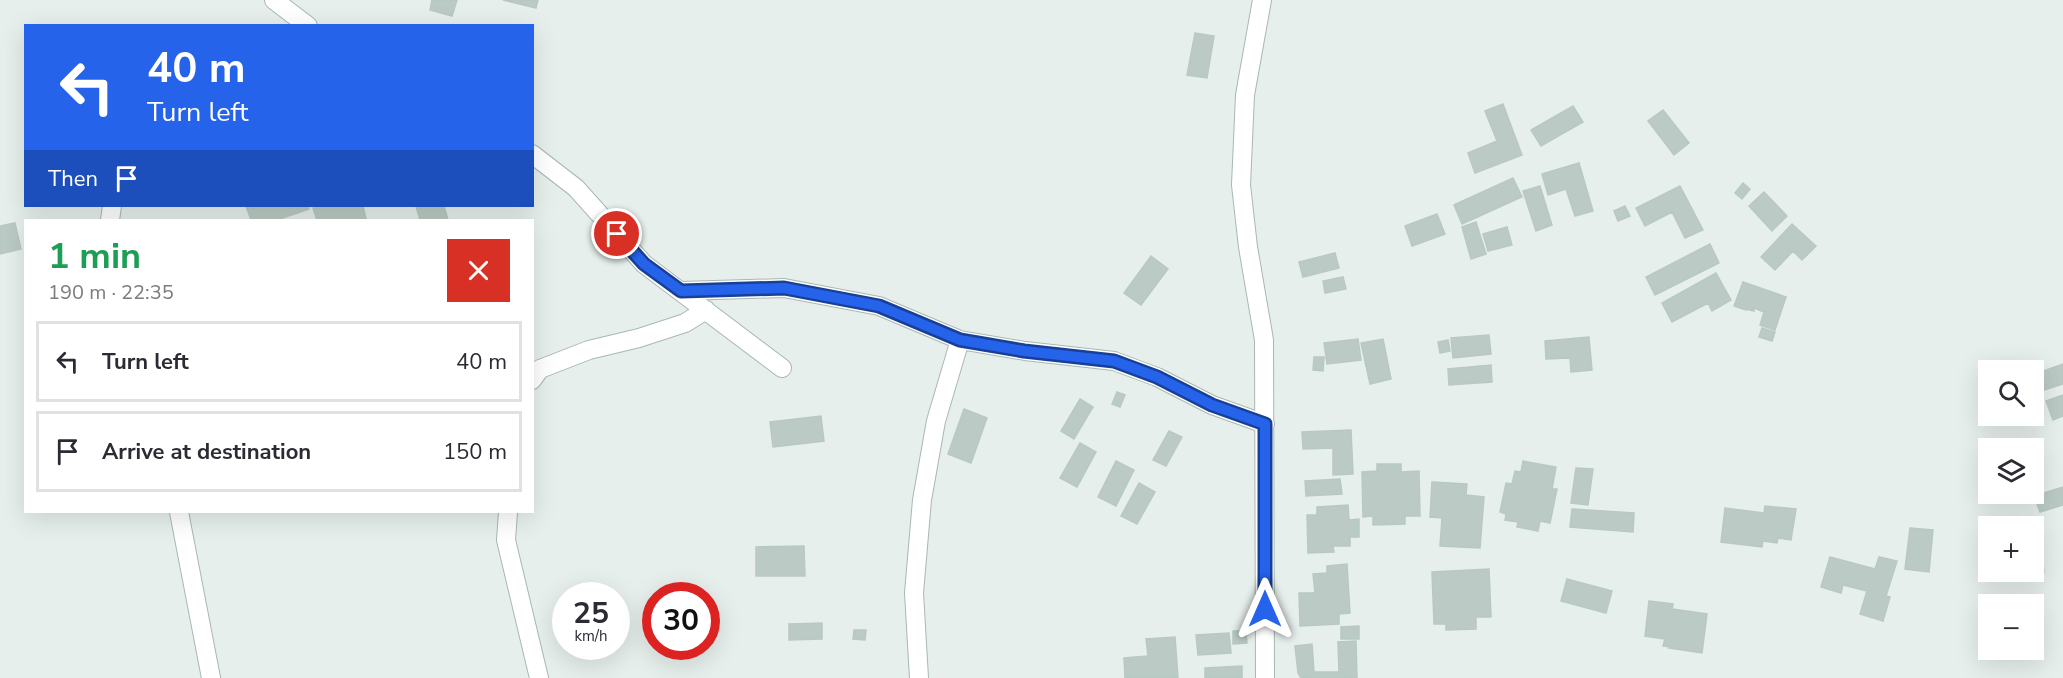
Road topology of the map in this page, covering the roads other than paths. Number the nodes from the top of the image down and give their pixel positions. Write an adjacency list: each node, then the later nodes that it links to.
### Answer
1 (274, 0): 3 (street)
2 (1262, 0): 10 (street)
3 (297, 22)
4 (534, 156): 5 (street)
5 (681, 291): 6 (street); 7 (street)
6 (706, 310): 8 (street); 9 (street)
7 (960, 340): 10 (street); 15 (street)
8 (782, 368)
9 (534, 377)
10 (1265, 424): 16 (street)
11 (179, 513): 13 (street)
12 (508, 513): 14 (street)
13 (211, 678)
14 (539, 678)
15 (919, 678)
16 (1265, 678)

